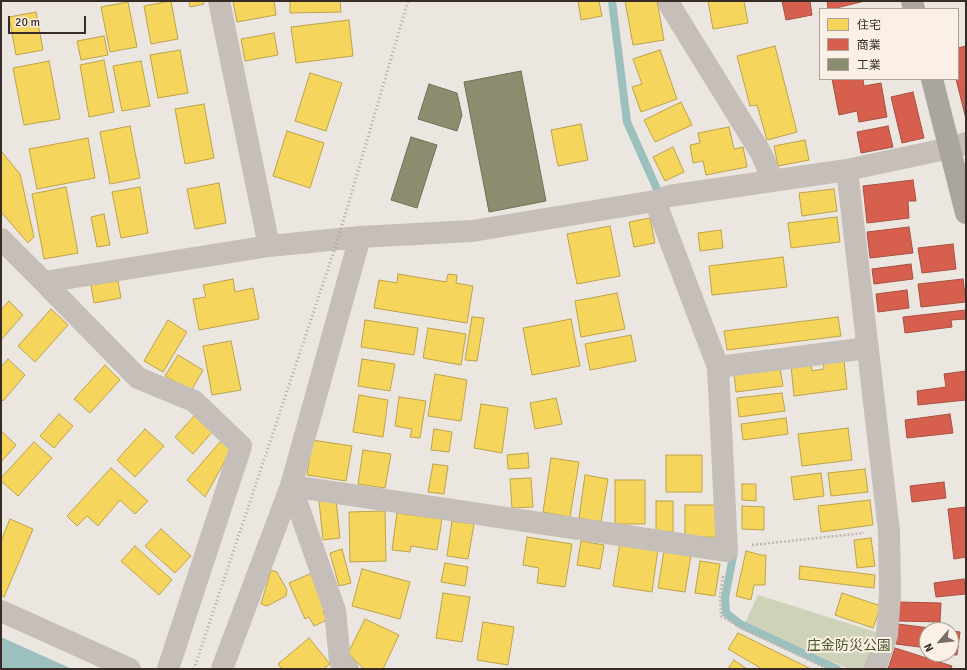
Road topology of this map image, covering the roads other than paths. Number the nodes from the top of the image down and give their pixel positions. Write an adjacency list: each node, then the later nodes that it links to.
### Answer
1 (219, 1): 11 (street)
2 (669, 1): 6 (street)
3 (932, 80): 4 (highway)
4 (958, 146): 5 (street); 8 (highway)
5 (847, 170): 6 (street); 13 (street)
6 (773, 181): 7 (street)
7 (662, 198): 9 (street); 14 (street)
8 (966, 213)
9 (360, 237): 11 (street); 15 (street)
10 (1, 239): 12 (street)
11 (269, 246): 12 (street)
12 (44, 282): 18 (street)
13 (868, 348): 14 (street); 21 (street)
14 (725, 366): 15 (street)
15 (291, 486): 19 (street); 20 (street)
16 (1, 611): 17 (street)
17 (130, 669)
18 (168, 669)
19 (222, 669)
20 (348, 669)
21 (875, 669)

